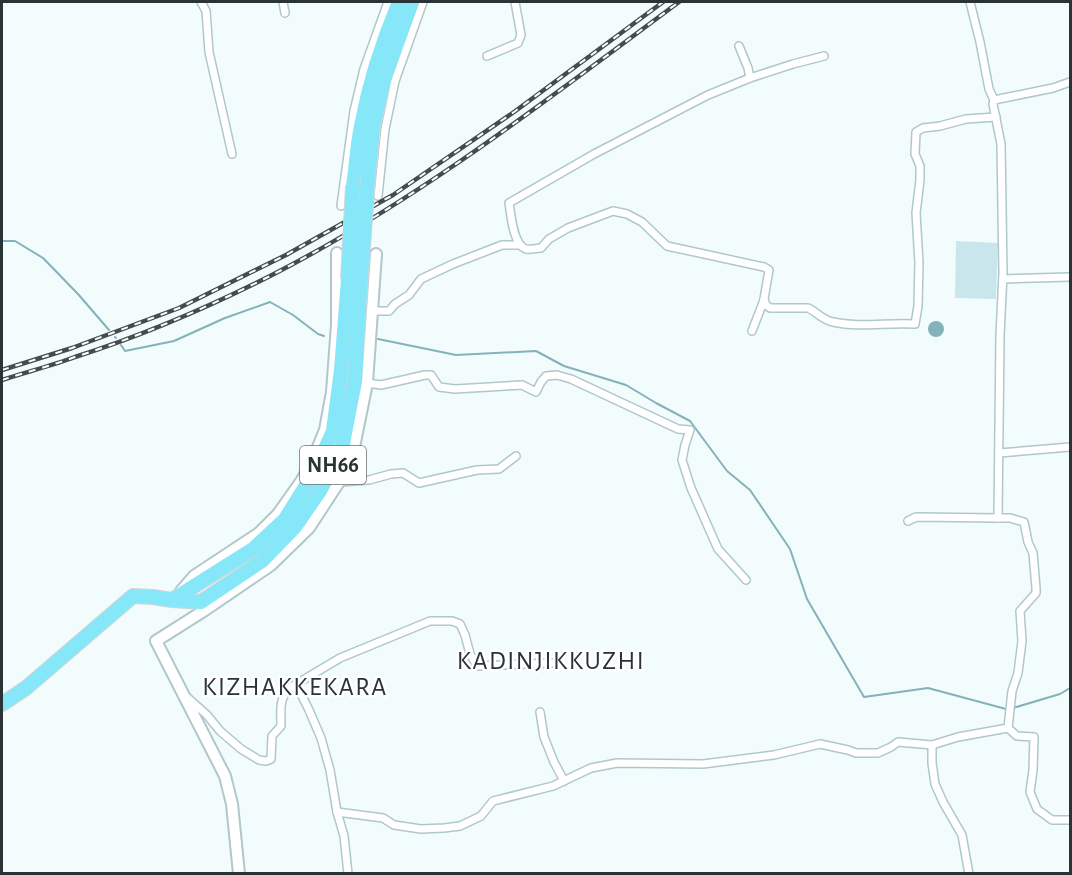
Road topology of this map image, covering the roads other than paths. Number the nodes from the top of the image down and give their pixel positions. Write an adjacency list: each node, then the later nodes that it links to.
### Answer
1 (201, 2): 17 (street)
2 (283, 2): 9 (street)
3 (388, 2): 19 (street)
4 (399, 2): 23 (highway, NH66, bridge)
5 (412, 2): 23 (highway, NH66, bridge)
6 (423, 2): 18 (street)
7 (515, 2): 11 (street)
8 (970, 2): 15 (street)
9 (285, 13)
10 (739, 46): 13 (street)
11 (487, 56)
12 (824, 56): 13 (street)
13 (750, 78): 20 (street)
14 (1071, 82): 15 (street)
15 (994, 100): 16 (street)
16 (996, 117): 25 (street); 26 (street)
17 (232, 154)
18 (378, 196)
19 (341, 206)
20 (516, 243): 26 (street); 27 (street)
21 (337, 254): 37 (street)
22 (376, 254): 27 (street)
23 (355, 276): 37 (highway, NH66); 37 (highway, NH66)
24 (1071, 278): 25 (street)
25 (1003, 279): 31 (street)
26 (764, 299): 28 (street)
27 (373, 311): 29 (street)
28 (752, 331)
29 (367, 383): 33 (street); 36 (street)
30 (1071, 447): 31 (street)
31 (999, 453): 34 (street)
32 (516, 456): 33 (street)
33 (339, 482): 40 (street)
34 (999, 518): 35 (street); 43 (street)
35 (908, 521)
36 (746, 580)
37 (172, 600): 41 (highway, NH66)
38 (550, 663): 39 (street)
39 (293, 686): 40 (street); 46 (street)
40 (184, 694): 48 (street)
41 (2, 704)
42 (540, 712): 45 (street)
43 (1008, 728): 44 (street); 47 (street)
44 (932, 745): 45 (street); 50 (street)
45 (564, 781): 46 (street)
46 (336, 812): 49 (street)
47 (1071, 820)
48 (239, 873)
49 (348, 873)
50 (969, 873)

